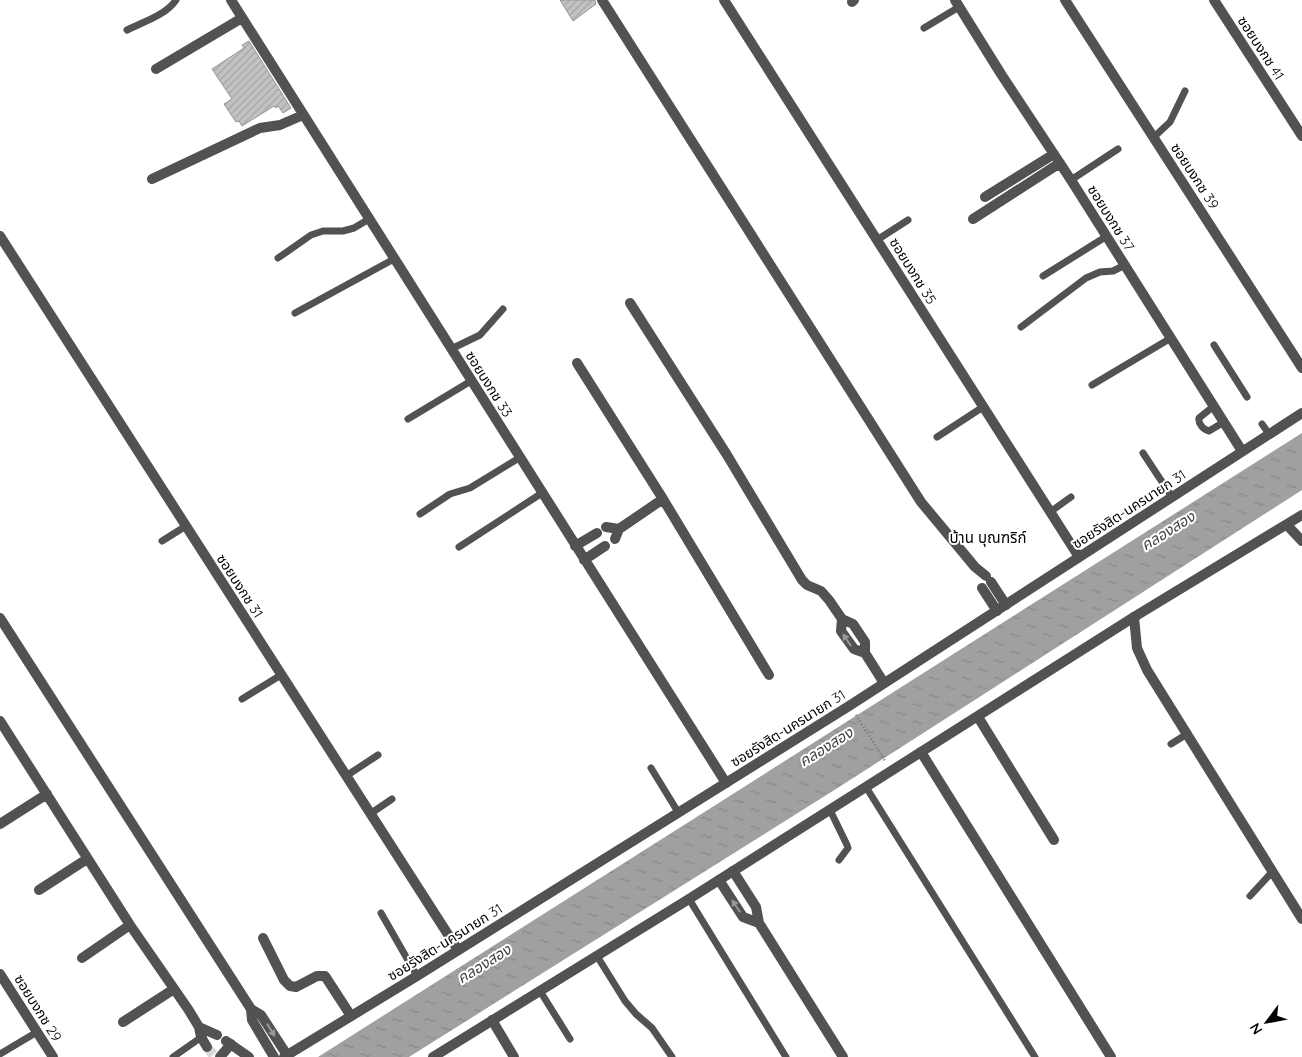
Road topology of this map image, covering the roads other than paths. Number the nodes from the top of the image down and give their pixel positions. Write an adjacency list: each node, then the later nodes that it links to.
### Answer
1 (176, 0): 10 (lane)
2 (231, 0): 8 (street, ซอยบงกช 33)
3 (602, 0): 74 (street)
4 (724, 0): 26 (street, ซอยบงกช 35)
5 (1065, 0): 15 (street, ซอยบงกช 39)
6 (1214, 0): 14 (street, ซอยบงกช 41)
7 (957, 3): 9 (lane); 17 (street, ซอยบงกช 37)
8 (242, 18): 11 (street); 13 (street, ซอยบงกช 33)
9 (924, 28)
10 (127, 30)
11 (156, 69)
12 (1185, 91): 15 (lane)
13 (303, 115): 18 (street); 21 (street, ซอยบงกช 33)
14 (1302, 136)
15 (1154, 138): 39 (street, ซอยบงกช 39)
16 (1118, 149): 19 (lane)
17 (1057, 158): 19 (street, ซอยบงกช 37); 20 (street); 22 (street)
18 (152, 179)
19 (1071, 180): 25 (street, ซอยบงกช 37)
20 (985, 197)
21 (369, 219): 27 (lane); 28 (street, ซอยบงกช 33)
22 (973, 219)
23 (908, 220): 26 (lane)
24 (0, 236): 62 (street, ซอยบงกช 31)
25 (1107, 236): 29 (street, ซอยบงกช 37); 30 (lane)
26 (877, 240): 44 (street, ซอยบงกช 35)
27 (278, 258)
28 (394, 260): 33 (lane); 37 (street, ซอยบงกช 33)
29 (1125, 265): 34 (lane); 35 (street, ซอยบงกช 37)
30 (1043, 276)
31 (630, 303): 79 (street)
32 (504, 309): 37 (lane)
33 (295, 313)
34 (1021, 327)
35 (1171, 338): 41 (lane); 43 (street, ซอยบงกช 37)
36 (1214, 345): 42 (lane)
37 (451, 349): 40 (street, ซอยบงกช 33)
38 (577, 363): 57 (street)
39 (1302, 368)
40 (471, 381): 46 (lane); 53 (street, ซอยบงกช 33)
41 (1092, 385)
42 (1247, 397)
43 (1214, 406): 47 (street, ซอยบงกช 37); 47 (lane)
44 (983, 407): 50 (lane); 58 (street, ซอยบงกช 35)
45 (1302, 413): 49 (street, ซอยรังสิต-นครนายก 31)
46 (408, 419)
47 (1224, 422): 51 (street, ซอยบงกช 37)
48 (1262, 424): 49 (lane)
49 (1269, 434): 51 (street, ซอยรังสิต-นครนายก 31)
50 (937, 437)
51 (1242, 452): 56 (street, ซอยรังสิต-นครนายก 31)
52 (1142, 454): 56 (lane)
53 (519, 458): 54 (street, ซอยบงกช 33); 59 (lane)
54 (542, 493): 69 (street, ซอยบงกช 33); 71 (lane)
55 (1071, 497): 58 (lane)
56 (1172, 497): 72 (street, ซอยรังสิต-นครนายก 31)
57 (663, 499): 64 (street); 78 (street)
58 (1050, 512): 72 (street, ซอยบงกช 35)
59 (420, 514)
60 (1302, 515): 61 (street)
61 (1287, 525): 68 (street); 75 (street)
62 (186, 526): 67 (lane); 77 (street, ซอยบงกช 31)
63 (606, 527): 64 (street)
64 (619, 529): 66 (street)
65 (597, 533): 69 (street)
66 (615, 539)
67 (162, 541)
68 (1302, 541)
69 (575, 546): 73 (street, ซอยบงกช 33)
70 (605, 546): 73 (street)
71 (459, 547)
72 (1079, 558): 74 (street, ซอยรังสิต-นครนายก 31)
73 (584, 560): 89 (street, ซอยบงกช 33)
74 (1001, 608): 79 (street, ซอยรังสิต-นครนายก 31)
75 (1134, 617): 81 (street); 83 (street)
76 (0, 618): 118 (street)
77 (281, 675): 80 (lane); 88 (street, ซอยบงกช 31)
78 (769, 675)
79 (884, 683): 89 (street, ซอยรังสิต-นครนายก 31)
80 (242, 699)
81 (978, 717): 85 (street); 97 (street)
82 (1, 726): 91 (street)
83 (1187, 734): 84 (lane); 101 (street)
84 (1171, 744)
85 (921, 752): 90 (street); 139 (street)
86 (378, 755): 88 (lane)
87 (651, 768): 94 (lane)
88 (346, 776): 95 (street, ซอยบงกช 31)
89 (726, 783): 94 (street, ซอยรังสิต-นครนายก 31)
90 (866, 787): 93 (street); 138 (lane)
91 (47, 794): 96 (street); 98 (street)
92 (392, 798): 95 (lane)
93 (830, 810): 99 (lane); 100 (street)
94 (678, 812): 111 (street, ซอยรังสิต-นครนายก 31)
95 (370, 814): 111 (street, ซอยบงกช 31)
96 (0, 824)
97 (1054, 840)
98 (87, 859): 103 (street); 109 (street)
99 (839, 860)
100 (733, 871): 102 (street); 108 (street)
101 (1272, 872): 104 (lane); 107 (street)
102 (719, 880): 105 (street); 108 (street, one-way to 102)
103 (39, 890)
104 (1250, 896)
105 (689, 899): 112 (street); 136 (lane)
106 (381, 913): 115 (lane)
107 (1302, 919)
108 (759, 923): 137 (street)
109 (130, 925): 113 (street); 116 (street)
110 (263, 938): 119 (street)
111 (458, 950): 115 (street, ซอยรังสิต-นครนายก 31)
112 (597, 956): 117 (street); 135 (lane)
113 (82, 958)
114 (0, 974): 122 (street, ซอยบงกช 29)
115 (417, 976): 119 (street, ซอยรังสิต-นครนายก 31)
116 (174, 989): 121 (street); 123 (street)
117 (540, 990): 120 (street); 124 (lane)
118 (251, 1009): 127 (street, one-way to 127); 132 (street)
119 (351, 1016): 127 (street, ซอยรังสิต-นครนายก 31)
120 (492, 1020): 133 (street); 134 (street)
121 (123, 1022)
122 (37, 1032): 126 (lane); 128 (street, ซอยบงกช 29)
123 (214, 1036): 125 (street); 129 (lane); 130 (street); 131 (street)
124 (570, 1039)
125 (207, 1047)
126 (0, 1054)
127 (285, 1056)
128 (52, 1057)
129 (173, 1057)
130 (217, 1057)
131 (249, 1057)
132 (274, 1057)
133 (433, 1057)
134 (514, 1057)
135 (672, 1057)
136 (786, 1057)
137 (843, 1057)
138 (1035, 1057)
139 (1111, 1057)

